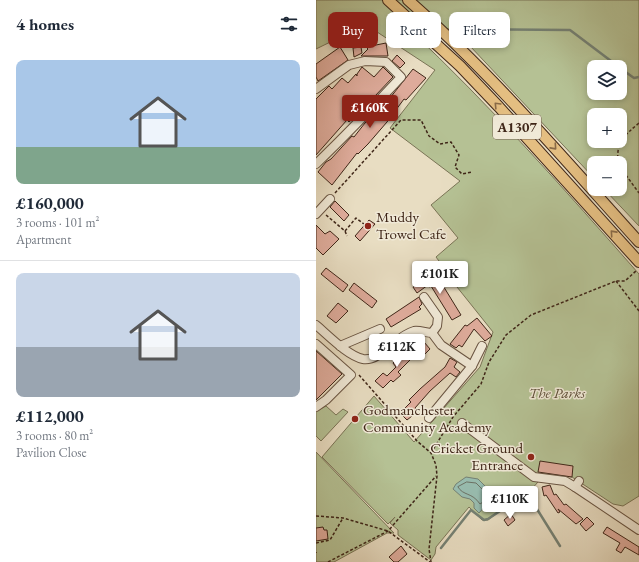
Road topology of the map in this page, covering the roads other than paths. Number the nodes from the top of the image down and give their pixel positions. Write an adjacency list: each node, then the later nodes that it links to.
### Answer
1 (388, 0): 8 (main road, A1307, one-way to 1)
2 (408, 0): 7 (main road, A1307, one-way to 7)
3 (316, 89): 4 (street)
4 (316, 164)
5 (330, 199): 6 (street)
6 (318, 212)
7 (639, 242)
8 (638, 266)
9 (424, 297): 12 (street)
10 (316, 325): 13 (street)
11 (380, 329): 15 (street)
12 (432, 333): 15 (street); 17 (street)
13 (327, 335): 14 (street); 15 (street)
14 (317, 345): 18 (street)
15 (340, 346)
16 (482, 346): 17 (street)
17 (472, 366): 19 (street)
18 (316, 407)
19 (429, 418)
20 (462, 423): 21 (street)
21 (639, 530)

